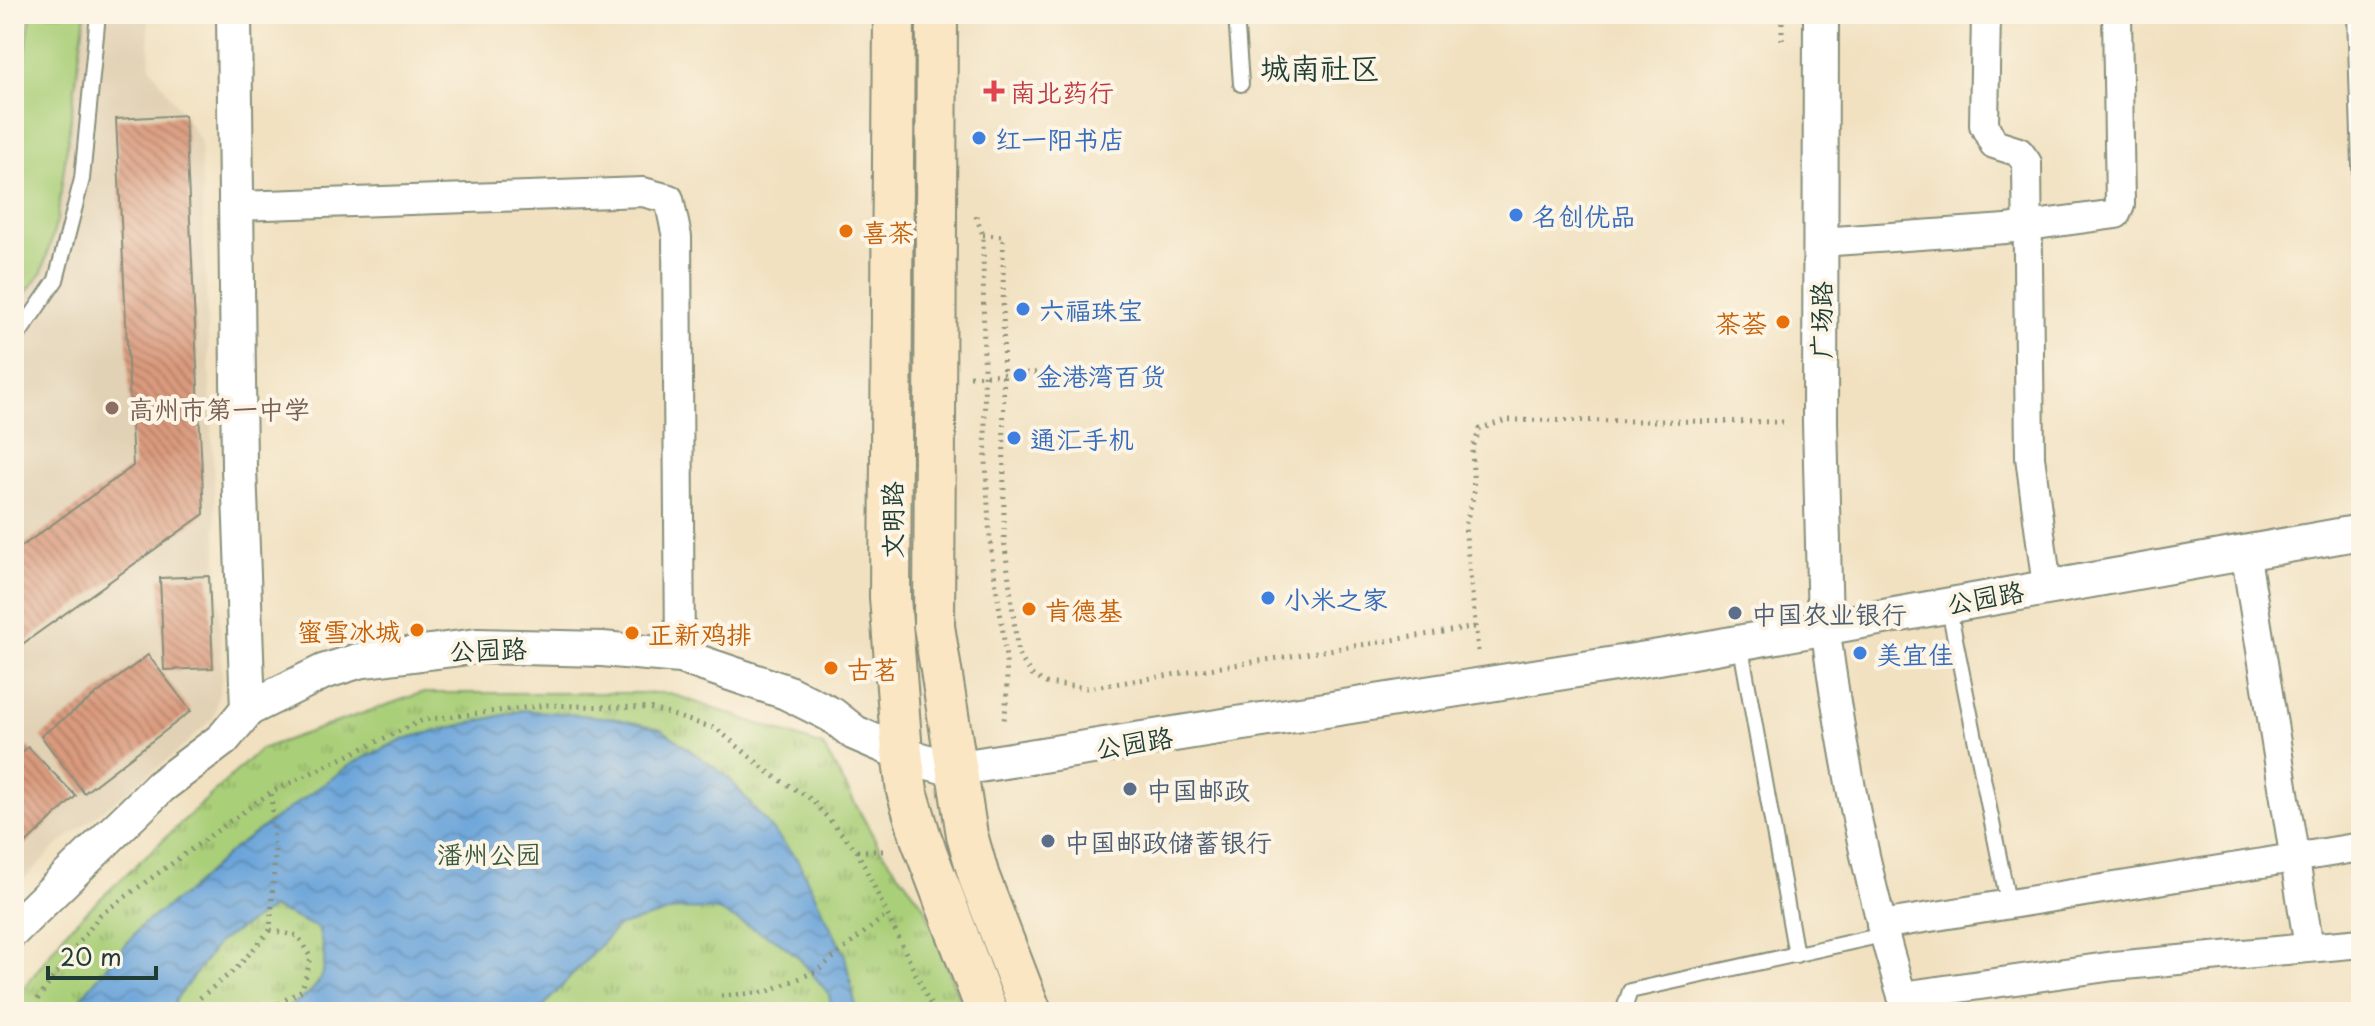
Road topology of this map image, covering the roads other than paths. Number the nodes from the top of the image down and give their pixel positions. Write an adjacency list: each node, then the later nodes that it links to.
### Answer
1 (98, 14): 15 (lane)
2 (234, 14): 12 (street)
3 (894, 14): 24 (main road, 文明路)
4 (937, 14): 25 (main road, 文明路)
5 (1236, 14): 10 (lane)
6 (1821, 14): 14 (street, 广场路)
7 (1986, 14): 13 (street)
8 (2117, 14): 13 (street)
9 (2355, 14): 11 (lane)
10 (1241, 84)
11 (2361, 195)
12 (236, 206): 22 (street); 23 (street)
13 (2026, 226): 14 (street); 18 (street)
14 (1820, 242): 20 (street, 广场路)
15 (14, 341)
16 (2361, 532): 17 (street, 公园路)
17 (2245, 551): 18 (street, 公园路); 27 (street)
18 (2047, 587): 19 (street, 公园路)
19 (1948, 604): 20 (street, 公园路); 28 (lane)
20 (1825, 625): 21 (street, 公园路); 30 (street)
21 (1740, 642): 25 (street, 公园路); 33 (lane)
22 (680, 656): 23 (street, 公园路); 24 (street, 公园路)
23 (248, 709): 29 (street, 公园路)
24 (902, 753): 25 (street, 公园路); 35 (main road, 文明路)
25 (954, 769): 36 (main road, 文明路)
26 (2361, 847): 27 (street)
27 (2297, 856): 28 (street); 32 (street)
28 (2008, 902): 30 (street)
29 (14, 929)
30 (1882, 930): 33 (lane); 34 (street)
31 (2361, 943): 32 (street)
32 (2309, 947): 34 (street)
33 (1796, 955): 37 (lane)
34 (1905, 1004)
35 (987, 1012)
36 (1031, 1012)
37 (1623, 1012)

